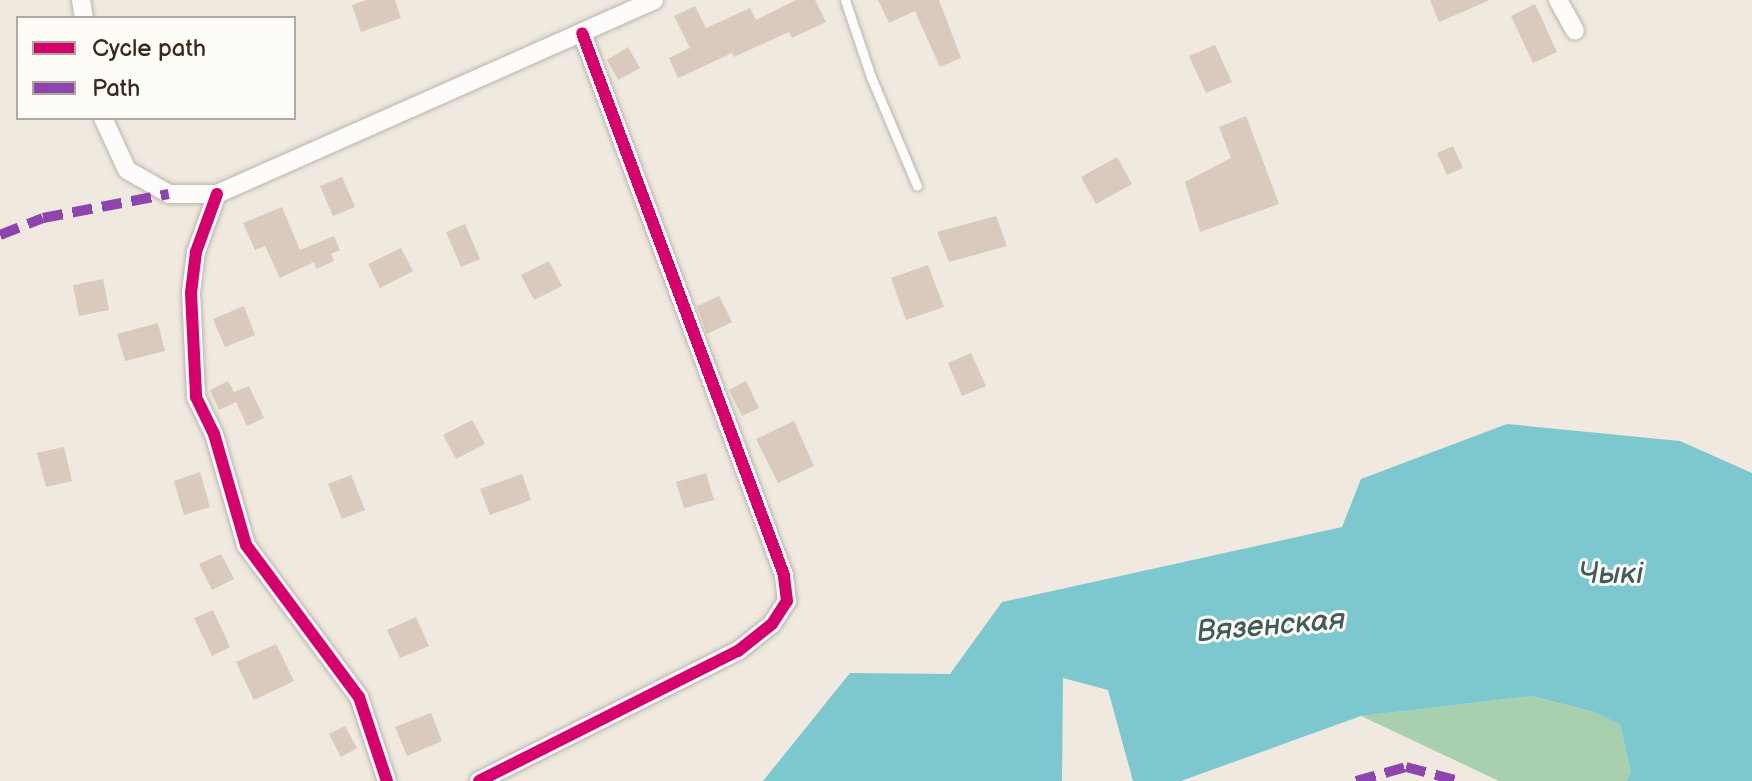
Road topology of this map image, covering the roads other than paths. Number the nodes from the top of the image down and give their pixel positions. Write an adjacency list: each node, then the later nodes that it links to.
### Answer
1 (654, 0): 5 (street)
2 (845, 0): 7 (lane)
3 (1558, 0): 4 (street)
4 (1575, 31)
5 (582, 33): 8 (street); 10 (street)
6 (104, 120): 8 (street)
7 (917, 186)
8 (217, 194): 9 (street)
9 (387, 781)
10 (479, 781)

